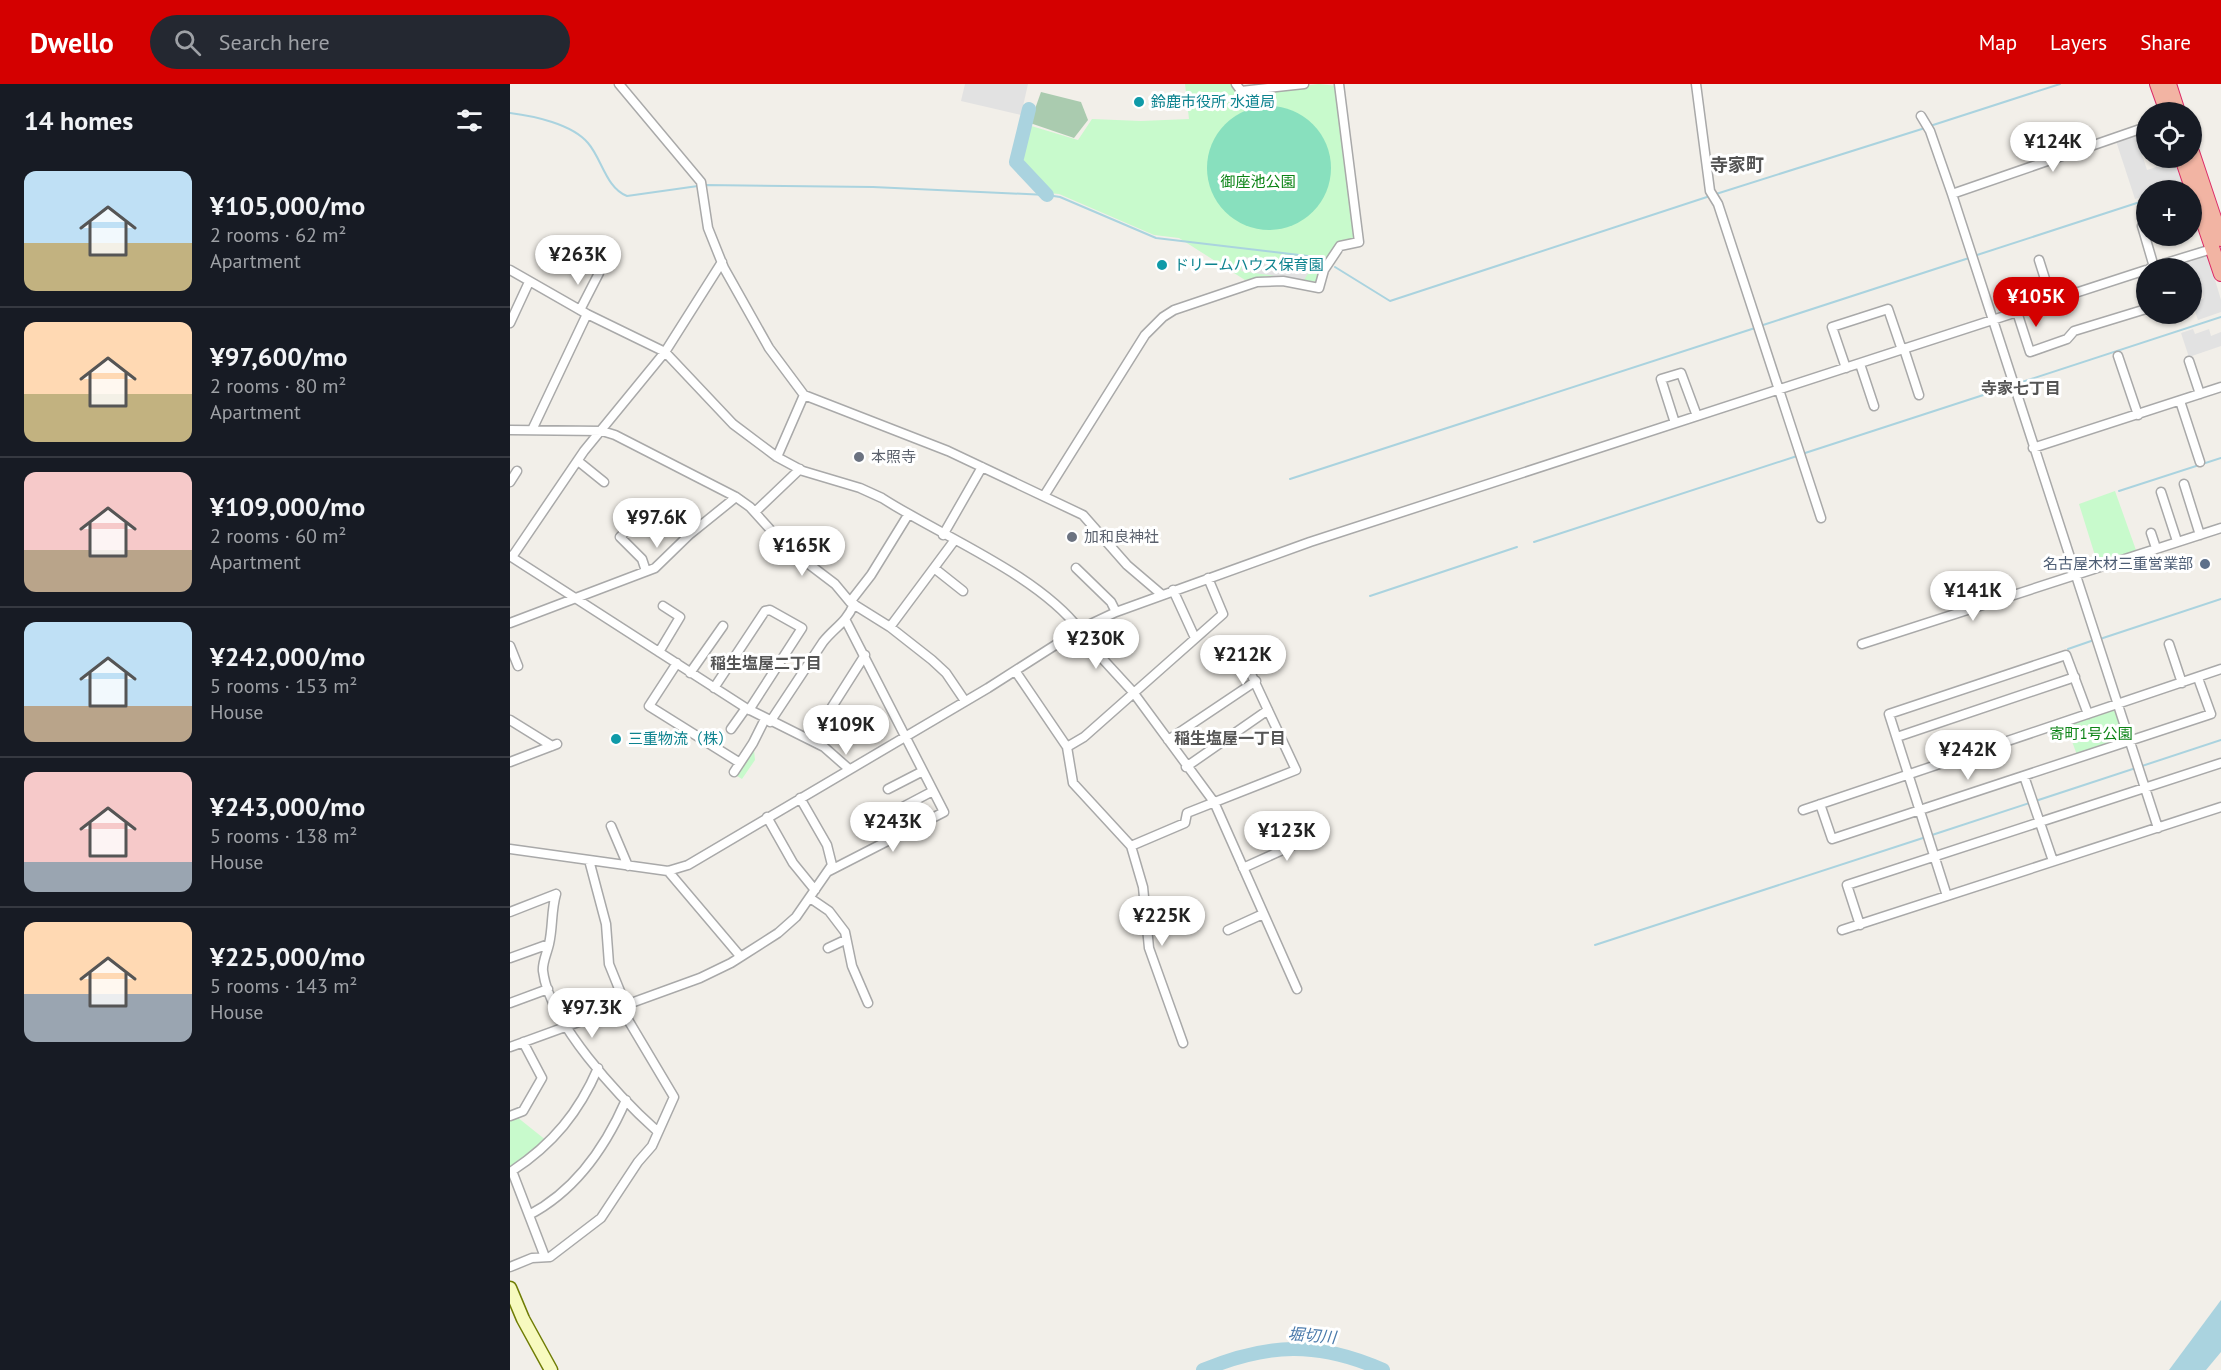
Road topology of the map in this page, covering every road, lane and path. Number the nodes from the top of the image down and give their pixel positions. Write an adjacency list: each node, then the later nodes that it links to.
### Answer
1 (619, 84): 18 (street)
2 (1236, 84): 3 (street)
3 (1304, 84)
4 (1339, 84): 60 (street)
5 (1696, 84): 37 (street)
6 (2157, 84): 8 (highway)
7 (2169, 84): 9 (highway)
8 (2163, 102)
9 (2175, 102)
10 (1921, 116): 14 (street)
11 (2136, 130): 14 (street)
12 (2186, 168): 15 (highway)
13 (2197, 168): 15 (highway)
14 (1952, 194): 28 (street)
15 (2218, 244): 16 (street); 22 (highway)
16 (2179, 258)
17 (2039, 260): 24 (street)
18 (722, 262): 31 (street); 39 (street)
19 (510, 270): 23 (street)
20 (599, 273): 25 (street)
21 (2136, 273): 24 (street)
22 (2221, 274)
23 (529, 282): 25 (street); 29 (street)
24 (2052, 301): 26 (street)
25 (584, 312): 31 (street); 47 (street)
26 (2017, 312): 27 (street); 28 (street)
27 (2136, 312)
28 (1991, 321): 30 (street); 49 (street)
29 (510, 323)
30 (1903, 350): 34 (street); 35 (street); 40 (street)
31 (664, 352): 48 (street); 50 (street)
32 (2118, 356): 43 (street)
33 (2189, 361): 38 (street)
34 (1860, 364): 35 (street); 42 (street)
35 (1846, 368): 37 (street)
36 (2221, 387): 38 (street)
37 (1779, 390): 44 (street); 65 (street)
38 (2200, 394): 41 (street)
39 (804, 395): 50 (street); 53 (street)
40 (1919, 395)
41 (2180, 401): 43 (street); 52 (street)
42 (1874, 406)
43 (2138, 415): 49 (street)
44 (1697, 416): 45 (street); 45 (street)
45 (1675, 423): 78 (street)
46 (510, 430): 47 (street)
47 (532, 430): 48 (street)
48 (602, 431): 51 (street); 61 (street)
49 (2033, 448): 77 (street)
50 (777, 457): 54 (street)
51 (578, 461): 57 (street); 73 (street)
52 (2200, 462)
53 (982, 467): 60 (street); 68 (street)
54 (800, 469): 62 (street); 63 (street)
55 (517, 471): 56 (street)
56 (510, 482)
57 (604, 482)
58 (2184, 484): 69 (street)
59 (2161, 492): 71 (street)
60 (1044, 496): 81 (street)
61 (736, 497): 62 (street); 76 (street)
62 (755, 512): 83 (street)
63 (908, 515): 68 (street); 83 (street)
64 (640, 518): 76 (street)
65 (1821, 518)
66 (2221, 528): 69 (street)
67 (2151, 533): 72 (street)
68 (943, 535): 70 (street)
69 (2200, 535): 71 (street)
70 (954, 541): 74 (street); 90 (street)
71 (2177, 541): 72 (street)
72 (2156, 548): 77 (street)
73 (511, 557): 82 (street)
74 (934, 568): 80 (street); 89 (street)
75 (1076, 568): 85 (street)
76 (646, 571): 82 (street)
77 (2076, 575): 92 (street); 110 (street)
78 (1208, 578): 79 (street); 91 (street)
79 (1173, 590): 81 (street); 91 (street)
80 (963, 591)
81 (1161, 594): 85 (street)
82 (575, 598): 87 (street); 96 (street)
83 (852, 603): 86 (street); 89 (street)
84 (663, 606): 96 (street)
85 (1116, 612): 90 (street)
86 (846, 621): 97 (street); 115 (street)
87 (510, 623)
88 (723, 626): 102 (street)
89 (890, 627): 109 (street)
90 (1078, 630): 101 (street); 108 (street)
91 (1195, 638): 108 (street)
92 (1862, 644)
93 (2169, 644): 106 (street)
94 (510, 646): 99 (street)
95 (1238, 646): 105 (street)
96 (659, 652): 98 (street)
97 (865, 655): 117 (street); 119 (street)
98 (677, 663): 102 (street); 124 (street)
99 (518, 666)
100 (2221, 669): 104 (street)
101 (1016, 672): 109 (street); 122 (street)
102 (690, 673): 107 (street)
103 (2075, 677): 113 (street); 118 (street); 118 (street)
104 (2198, 678): 106 (street); 121 (street)
105 (1256, 681): 112 (street); 120 (street)
106 (2182, 683): 110 (street)
107 (714, 688): 111 (street); 111 (street)
108 (1133, 692): 120 (street); 122 (street)
109 (965, 701): 117 (street)
110 (2117, 704): 113 (street); 121 (street)
111 (747, 709): 115 (street); 116 (street)
112 (1268, 710): 126 (street); 136 (street)
113 (2088, 714): 130 (street)
114 (510, 720): 123 (street)
115 (768, 720): 119 (street); 124 (street)
116 (731, 729)
117 (906, 736): 127 (street); 128 (street)
118 (1897, 737): 130 (street)
119 (811, 740): 127 (street)
120 (1168, 740): 126 (street)
121 (2130, 741): 131 (street); 132 (street)
122 (1067, 747): 147 (street)
123 (510, 762)
124 (740, 763): 129 (street)
125 (2221, 763): 132 (street)
126 (1186, 767): 136 (street)
127 (849, 769): 135 (street)
128 (923, 771): 133 (street); 134 (street)
129 (734, 772)
130 (1909, 774): 137 (street); 140 (street)
131 (2024, 776): 140 (street); 143 (street)
132 (2145, 788): 143 (street); 145 (street)
133 (888, 789)
134 (933, 791): 142 (street); 155 (street)
135 (800, 798): 141 (street); 155 (street)
136 (1214, 802): 147 (street); 153 (street)
137 (1820, 804): 139 (street); 140 (street)
138 (2221, 807): 145 (street)
139 (1803, 810)
140 (1920, 810): 149 (street)
141 (766, 818): 154 (street); 156 (street)
142 (880, 819)
143 (2040, 822): 149 (street); 151 (street)
144 (611, 826): 152 (street)
145 (2158, 828): 151 (street)
146 (1320, 833): 153 (street)
147 (1131, 846): 175 (street)
148 (510, 849): 150 (street)
149 (1935, 856): 157 (street); 160 (street)
150 (589, 860): 152 (street); 172 (street)
151 (2053, 861): 157 (street)
152 (628, 866): 154 (street)
153 (1243, 868): 159 (street)
154 (668, 871): 166 (street)
155 (829, 871): 156 (street)
156 (812, 894): 163 (street); 166 (street)
157 (1947, 896): 160 (street)
158 (510, 912): 164 (street)
159 (1263, 914): 161 (street); 169 (street)
160 (1860, 925): 162 (street)
161 (1228, 930)
162 (1842, 930)
163 (845, 940): 165 (street); 171 (street)
164 (549, 944): 167 (street); 168 (street)
165 (828, 948)
166 (740, 956): 172 (street)
167 (510, 958)
168 (549, 988): 170 (street); 173 (street)
169 (1297, 988)
170 (510, 1003)
171 (868, 1003)
172 (624, 1007): 173 (street); 180 (street)
173 (564, 1027): 174 (street); 177 (street)
174 (524, 1042): 176 (street); 179 (street)
175 (1183, 1043)
176 (510, 1047)
177 (598, 1068): 178 (street); 181 (street)
178 (626, 1100): 180 (street); 181 (street)
179 (510, 1116)
180 (657, 1131): 182 (street)
181 (529, 1215): 182 (street)
182 (545, 1257): 183 (street)
183 (510, 1267)
184 (510, 1287): 185 (main road)
185 (551, 1370)

